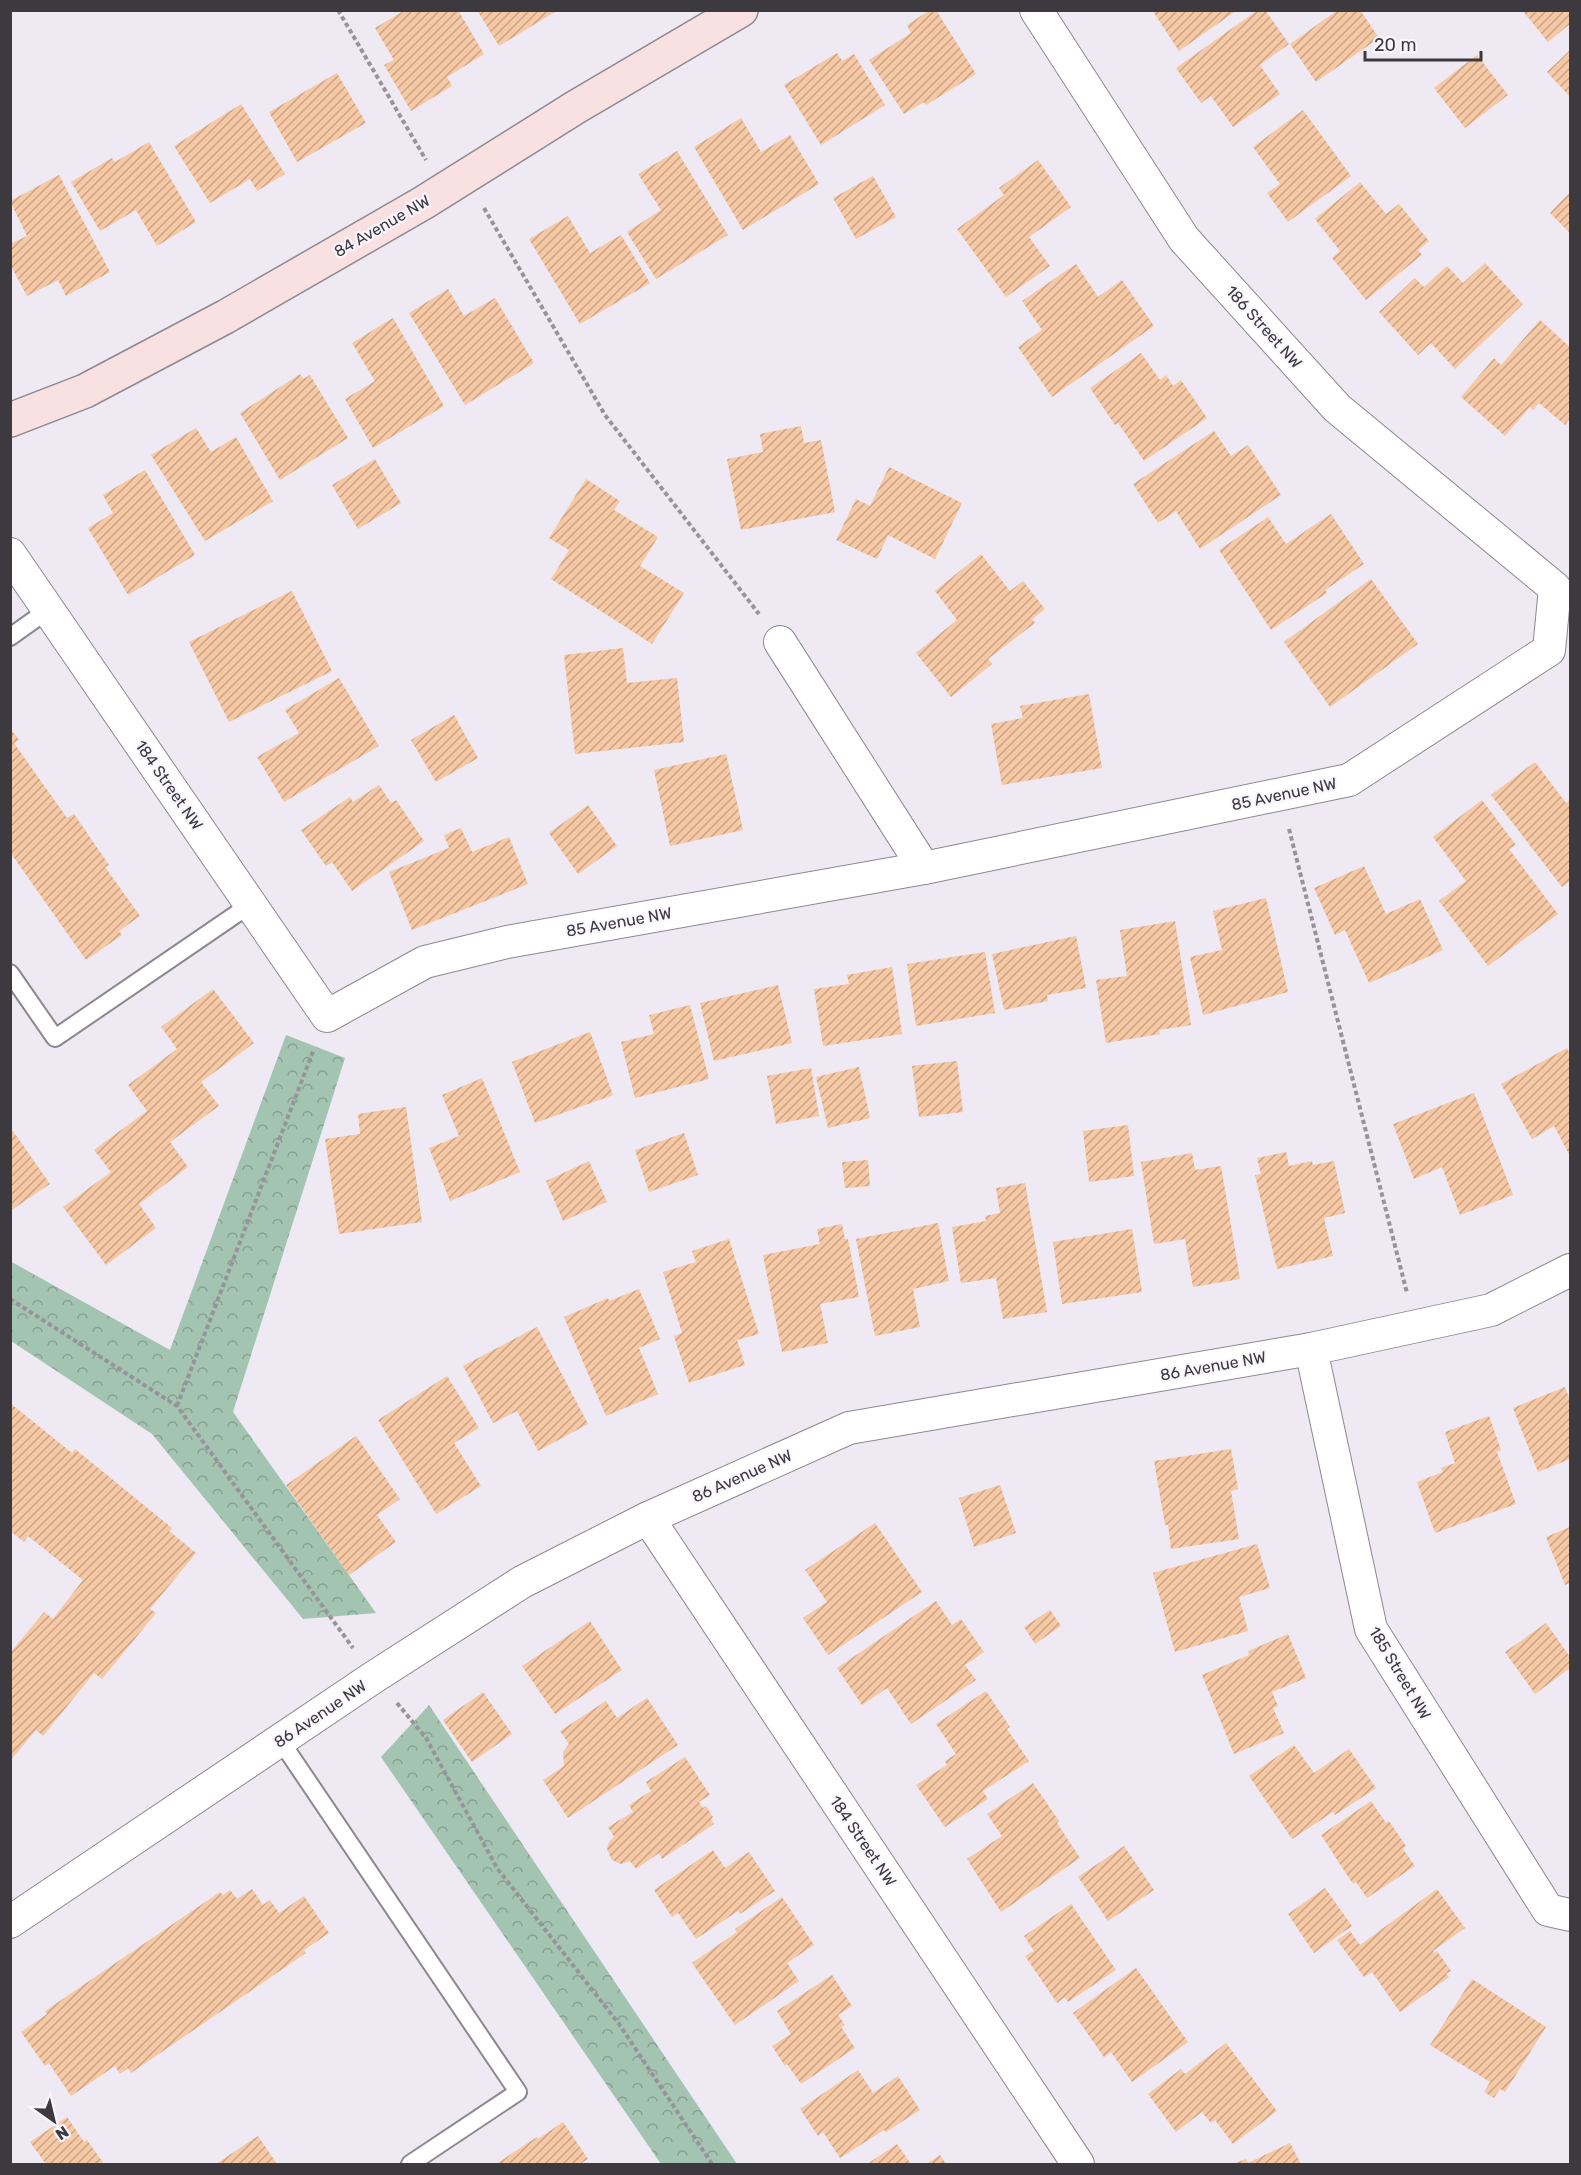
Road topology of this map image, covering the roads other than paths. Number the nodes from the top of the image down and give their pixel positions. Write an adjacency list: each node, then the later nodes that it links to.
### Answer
1 (741, 10): 3 (street, 84 Avenue NW)
2 (1036, 10): 5 (street, 186 Street NW)
3 (10, 420)
4 (10, 554): 6 (street, 184 Street NW)
5 (1555, 588): 9 (street, 85 Avenue NW)
6 (48, 609): 7 (lane); 10 (street, 184 Street NW)
7 (10, 638)
8 (780, 642): 9 (street)
9 (924, 868): 12 (street, 85 Avenue NW)
10 (251, 904): 11 (lane); 12 (street, 184 Street NW)
11 (10, 973)
12 (327, 1016)
13 (1570, 1270): 14 (street, 86 Avenue NW)
14 (1311, 1349): 15 (street, 86 Avenue NW); 17 (street, 185 Street NW)
15 (648, 1518): 16 (street, 86 Avenue NW); 20 (street, 184 Street NW)
16 (280, 1740): 18 (street, 86 Avenue NW); 19 (lane)
17 (1570, 1915)
18 (10, 1922)
19 (410, 2164)
20 (1078, 2164)

